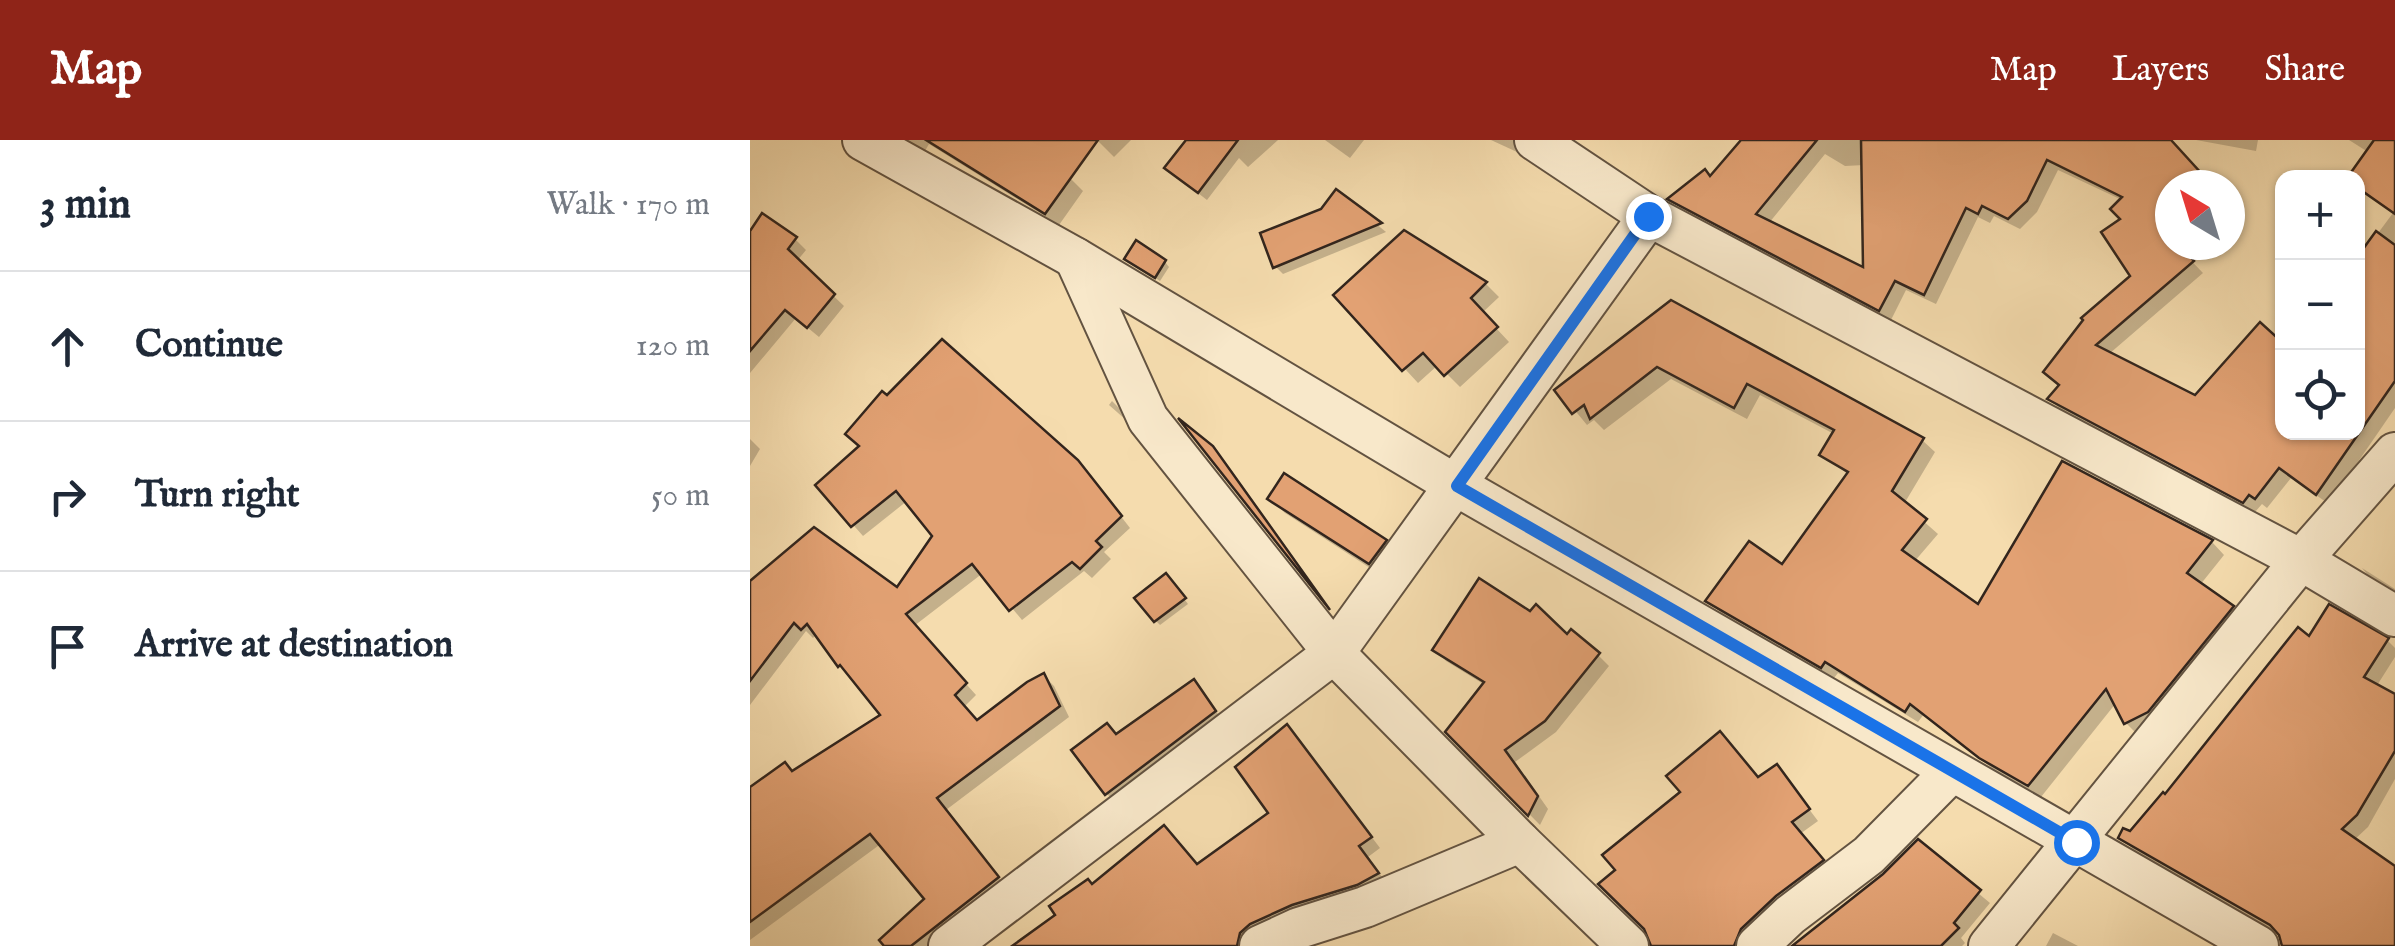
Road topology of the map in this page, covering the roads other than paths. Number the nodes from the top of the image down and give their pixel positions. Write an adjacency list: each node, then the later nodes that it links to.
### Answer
1 (862, 140): 4 (street)
2 (1534, 140): 3 (street)
3 (1648, 216): 6 (street); 7 (street)
4 (1076, 258): 6 (street); 9 (street)
5 (2395, 453): 7 (street)
6 (1457, 486): 9 (street); 10 (street)
7 (2301, 560): 8 (street); 12 (street)
8 (2395, 616)
9 (1334, 653): 11 (street); 13 (street)
10 (1951, 772): 12 (street); 16 (street)
11 (1520, 842): 14 (street); 15 (street)
12 (2076, 842): 17 (street); 18 (street)
13 (949, 946)
14 (1260, 946)
15 (1628, 946)
16 (1757, 946)
17 (1989, 946)
18 (2258, 946)

